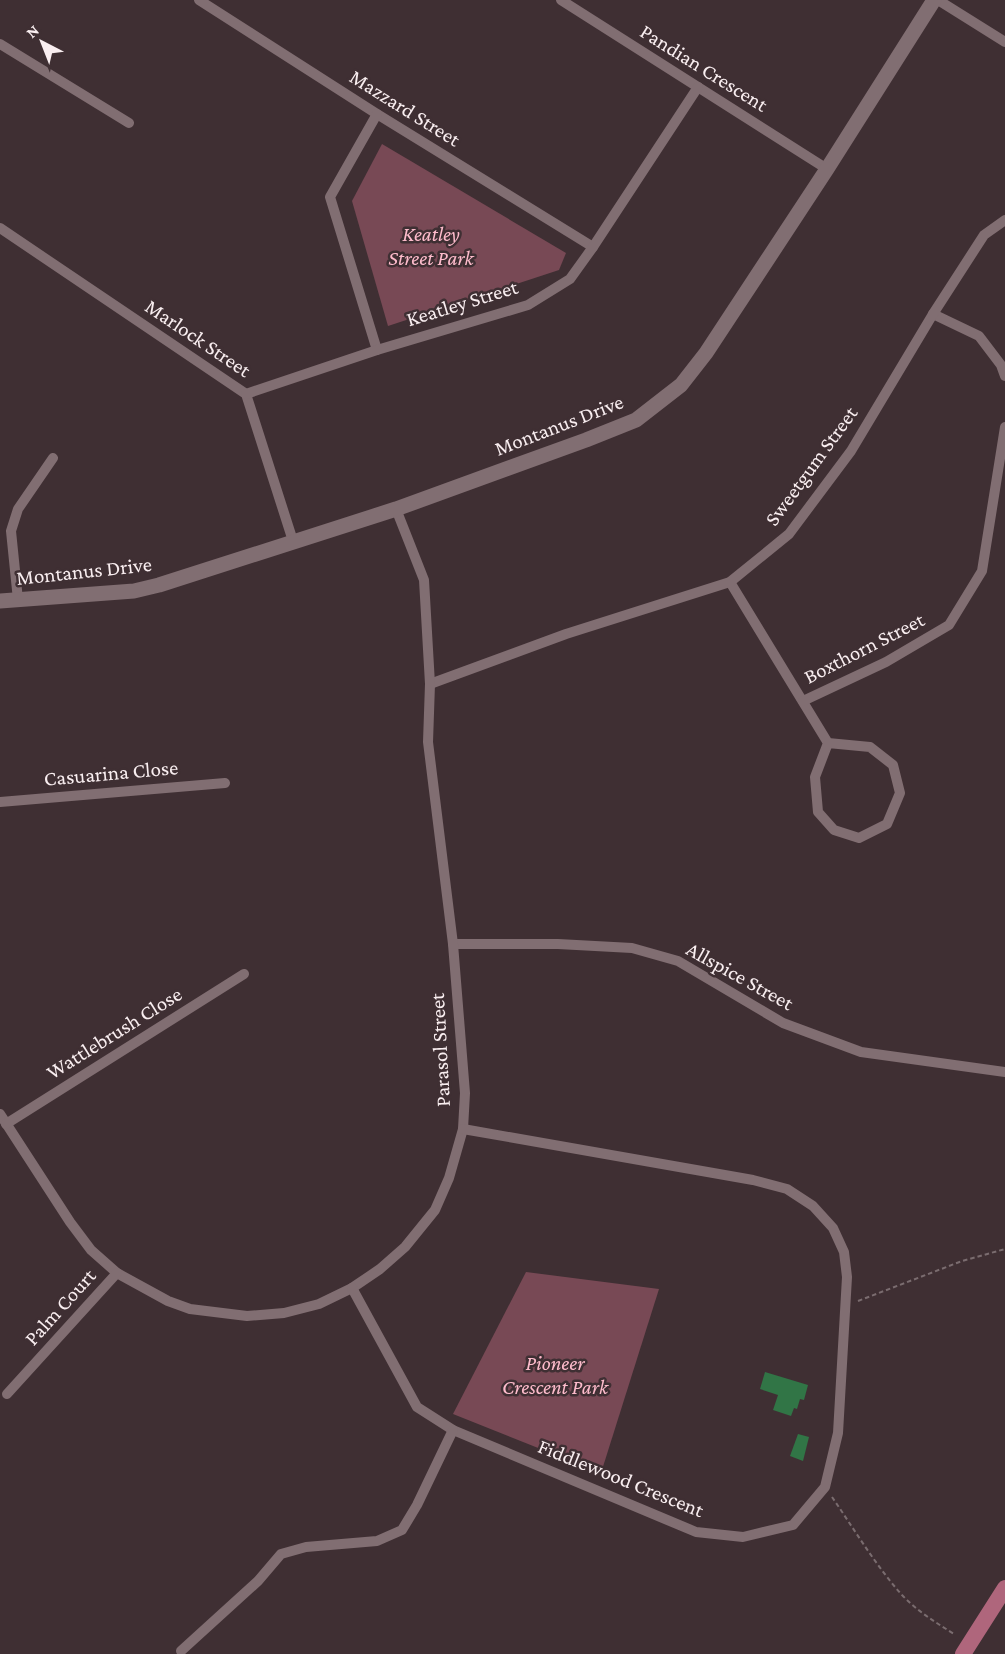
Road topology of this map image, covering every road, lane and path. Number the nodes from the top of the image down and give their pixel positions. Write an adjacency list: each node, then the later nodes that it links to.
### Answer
1 (199, 0): 7 (street, Mazzard Street)
2 (561, 0): 6 (street, Pandian Crescent)
3 (936, 0): 4 (street); 9 (street, Montanus Drive)
4 (1005, 42)
5 (0, 44): 8 (street)
6 (698, 87): 9 (street, Pandian Crescent); 12 (street, Keatley Street)
7 (377, 114): 12 (street, Mazzard Street); 14 (street)
8 (129, 123)
9 (827, 169): 19 (street, Montanus Drive)
10 (1005, 220): 13 (street, Sweetgum Street)
11 (0, 228): 16 (street, Marlock Street)
12 (593, 247): 14 (street, Keatley Street)
13 (933, 315): 15 (street); 21 (street, Sweetgum Street)
14 (377, 350): 16 (street, Keatley Street)
15 (1005, 376)
16 (246, 394): 20 (street, Marlock Street)
17 (1005, 427): 25 (street, Boxthorn Street)
18 (53, 458): 22 (street)
19 (396, 509): 20 (street, Montanus Drive); 24 (street, Parasol Street)
20 (293, 541): 22 (street, Montanus Drive)
21 (730, 582): 24 (street, Sweetgum Street); 25 (street)
22 (18, 600): 23 (street, Montanus Drive)
23 (0, 601)
24 (430, 684): 29 (street, Parasol Street)
25 (802, 701): 26 (street)
26 (828, 743): 26 (street)
27 (225, 783): 28 (street, Casuarina Close)
28 (0, 802)
29 (453, 944): 31 (street, Allspice Street); 33 (street, Parasol Street)
30 (244, 974): 32 (street, Wattlebrush Close)
31 (1005, 1072)
32 (3, 1119): 35 (street, Parasol Street)
33 (463, 1130): 36 (street, Parasol Street); 37 (street, Fiddlewood Crescent)
34 (1005, 1249): 37 (path)
35 (117, 1273): 36 (street, Parasol Street); 38 (street, Palm Court)
36 (352, 1288): 39 (street, Fiddlewood Crescent)
37 (846, 1301): 40 (street, Fiddlewood Crescent)
38 (7, 1394)
39 (453, 1430): 40 (street, Fiddlewood Crescent); 43 (street)
40 (825, 1487): 42 (path)
41 (1005, 1588): 44 (main road)
42 (954, 1634)
43 (181, 1650)
44 (963, 1654)

